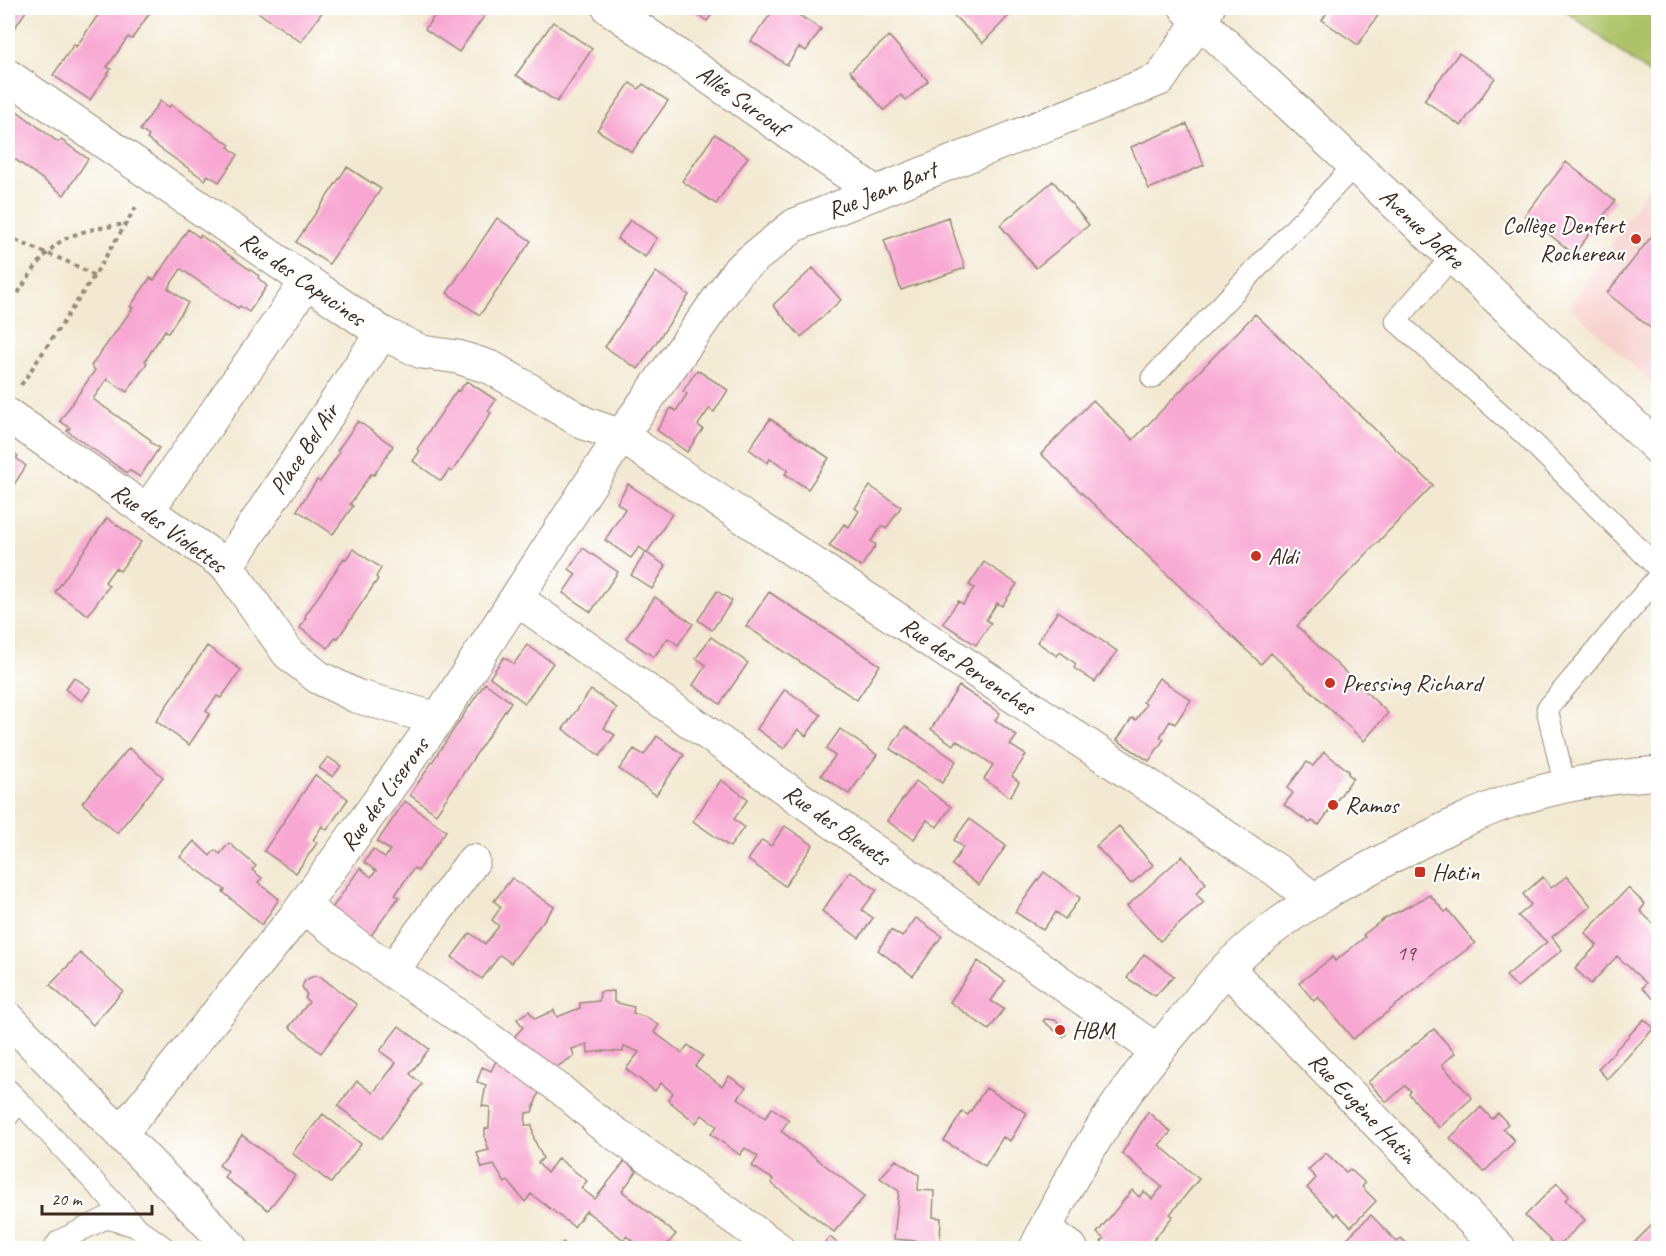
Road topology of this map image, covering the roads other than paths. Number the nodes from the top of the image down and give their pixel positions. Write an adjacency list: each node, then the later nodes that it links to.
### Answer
1 (609, 8): 5 (street, Allée Surcouf)
2 (1197, 12): 4 (street, Avenue Joffre); 5 (street, Rue Jean Bart)
3 (8, 76): 7 (street, Rue des Capucines)
4 (1355, 165): 6 (street, Avenue Joffre); 9 (lane)
5 (876, 193): 11 (street, Rue Jean Bart)
6 (1453, 256): 12 (street, Avenue Joffre); 15 (lane)
7 (306, 283): 8 (street, Rue des Capucines); 13 (street)
8 (382, 333): 11 (street, Rue des Capucines); 14 (street, Place Bel Air)
9 (1152, 378)
10 (14, 401): 13 (street, Rue des Violettes)
11 (621, 436): 17 (street, Rue des Liserons); 22 (street, Rue des Pervenches)
12 (1659, 448)
13 (147, 512): 14 (street, Rue des Violettes)
14 (227, 566): 18 (street, Rue des Violettes)
15 (1659, 568)
16 (1659, 577): 20 (lane)
17 (517, 599): 18 (street, Rue des Liserons); 28 (street, Rue des Bleuets)
18 (438, 719): 23 (street, Rue des Liserons)
19 (1659, 773): 20 (street)
20 (1565, 786): 22 (street)
21 (473, 861): 25 (street)
22 (1314, 900): 24 (street)
23 (303, 907): 25 (street); 31 (street, Rue des Liserons)
24 (1227, 968): 28 (street); 39 (street, Rue Eugène Hatin)
25 (392, 971): 27 (street)
26 (8, 1018): 31 (street)
27 (468, 1022): 30 (street)
28 (1156, 1050): 33 (street)
29 (11, 1102): 32 (lane)
30 (599, 1122): 37 (street)
31 (121, 1133): 36 (street)
32 (135, 1226): 34 (lane); 35 (lane)
33 (1040, 1239): 38 (street)
34 (54, 1248)
35 (165, 1248)
36 (232, 1248)
37 (777, 1248)
38 (1071, 1248)
39 (1498, 1248)

